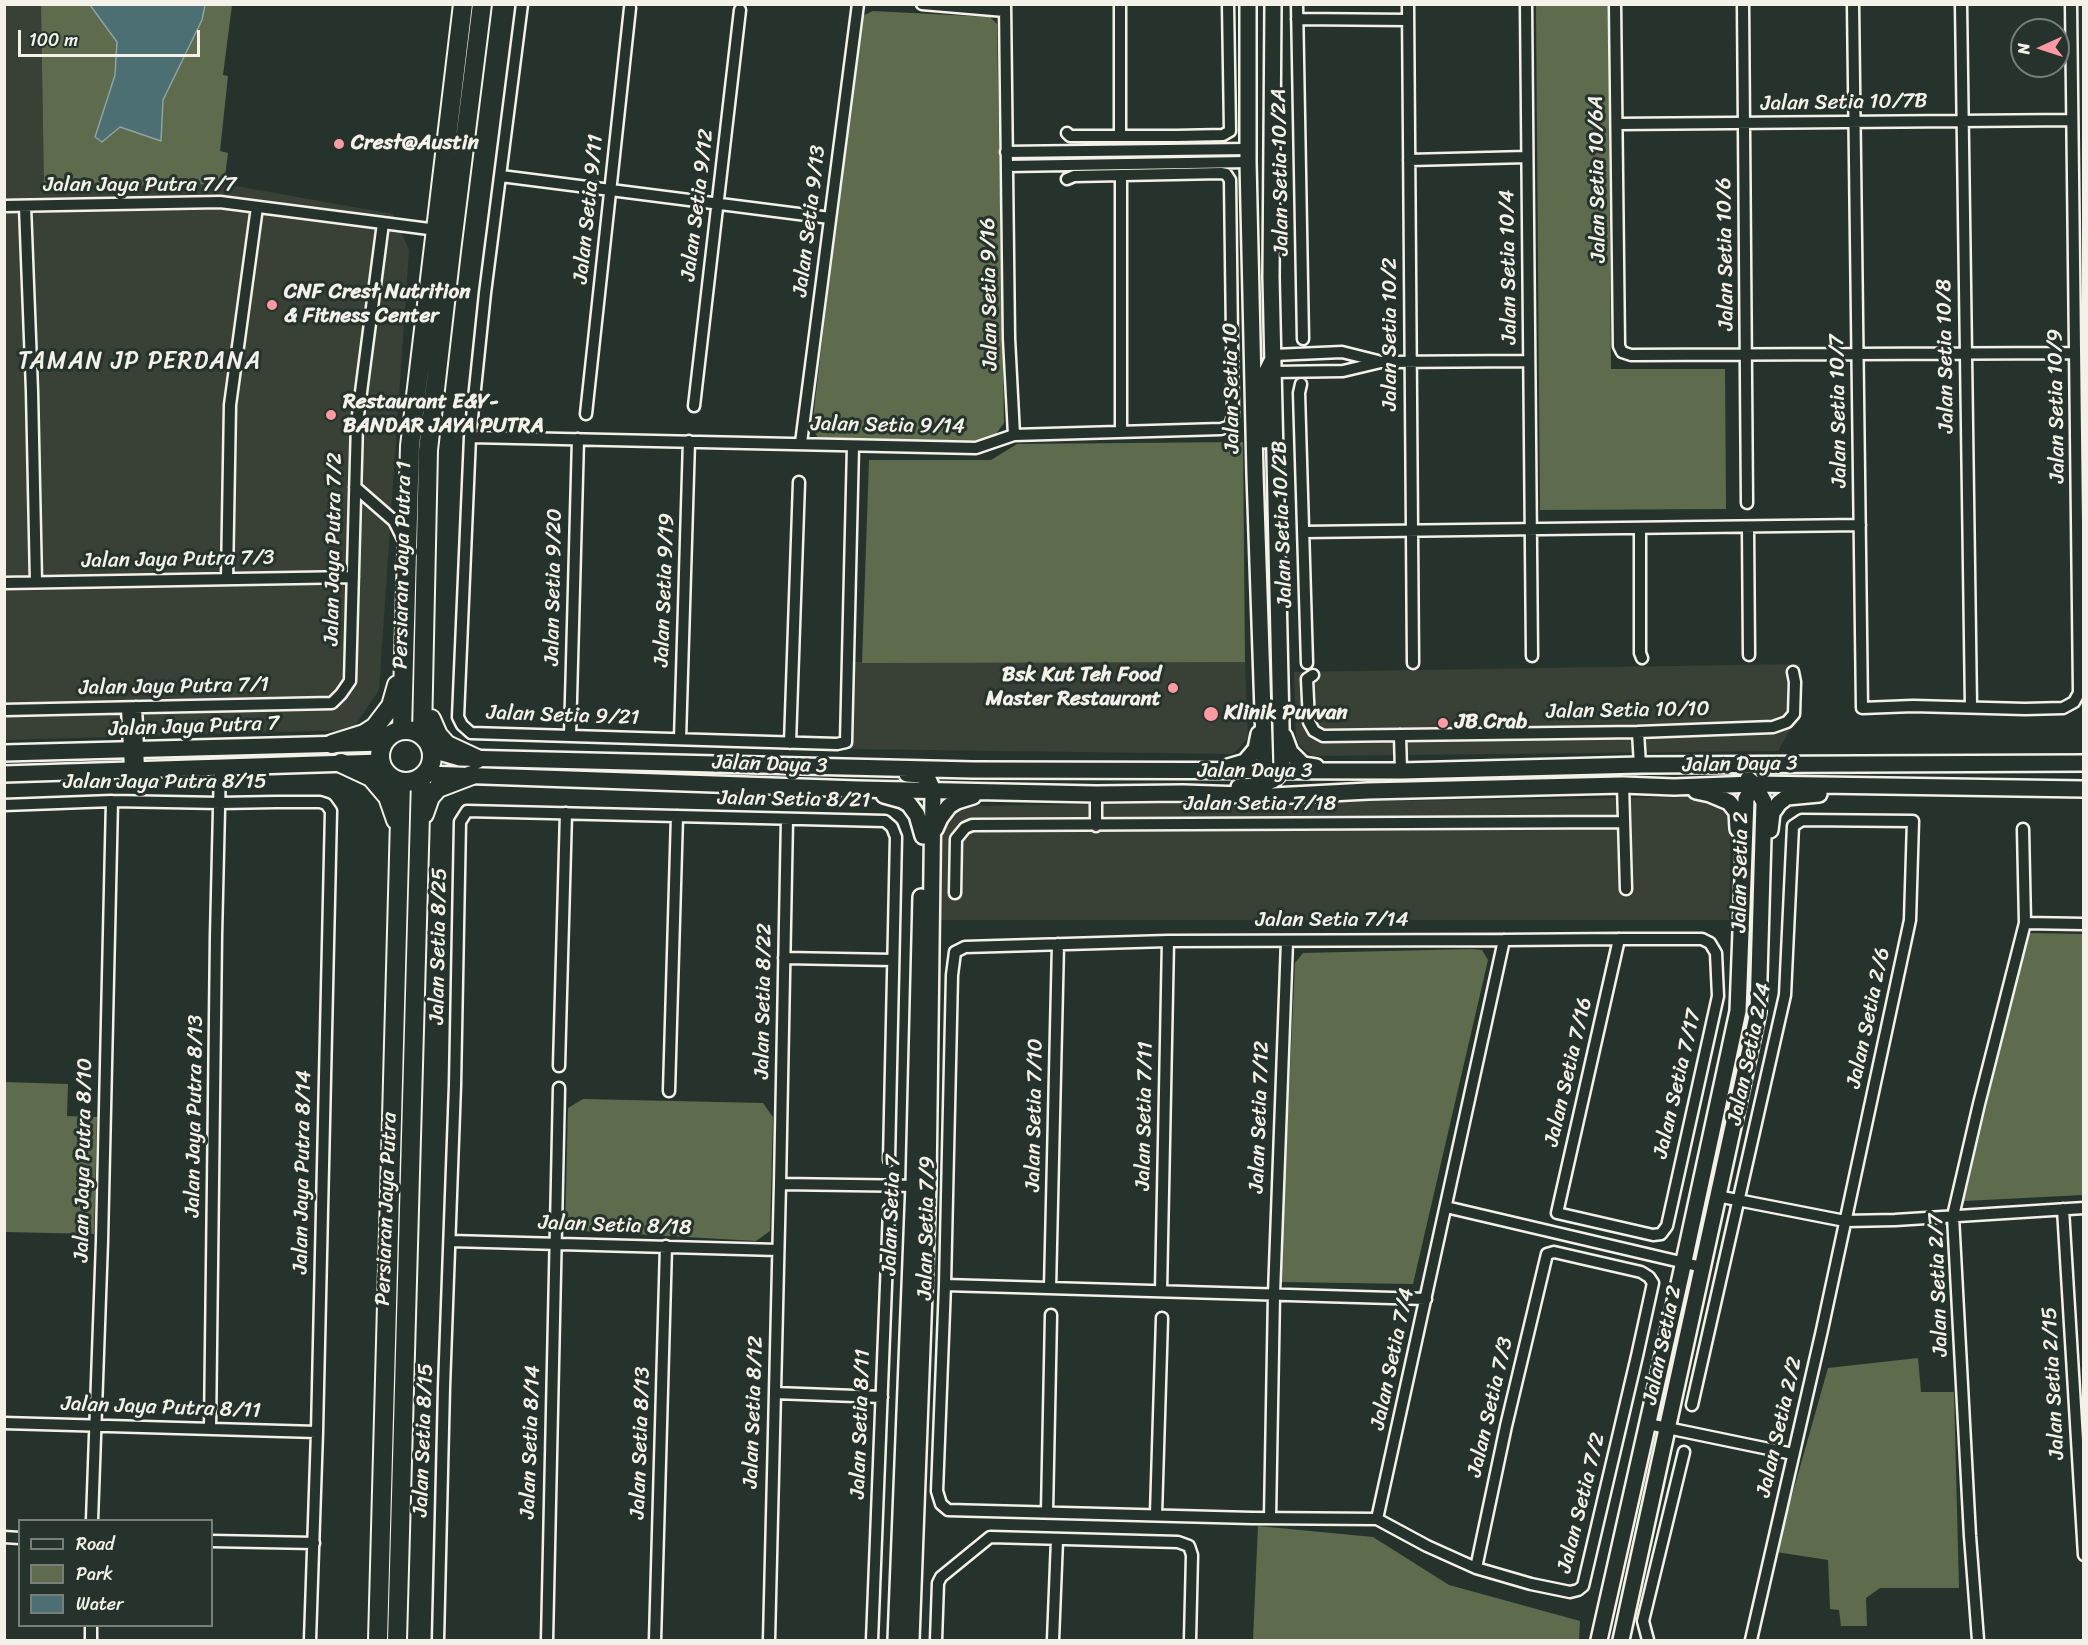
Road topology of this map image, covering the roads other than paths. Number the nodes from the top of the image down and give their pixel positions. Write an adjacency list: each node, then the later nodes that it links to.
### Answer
1 (463, 4): 46 (main road, Persiaran Jaya Putra 1)
2 (482, 4): 91 (main road, Persiaran Jaya Putra 1)
3 (522, 4): 37 (street, Jalan Setia 9/21)
4 (858, 4): 44 (street, Jalan Setia 9/13)
5 (922, 4): 19 (street)
6 (1120, 4): 30 (street)
7 (1228, 4): 30 (street)
8 (1248, 4): 32 (street, Jalan Setia 10)
9 (1273, 4): 23 (street, Jalan Setia 10)
10 (1297, 4): 21 (street, Jalan Setia 10/2A)
11 (1408, 4): 22 (street, Jalan Setia 10/2)
12 (1526, 4): 33 (street, Jalan Setia 10/4)
13 (1615, 4): 28 (street, Jalan Setia 10/6A)
14 (1743, 4): 27 (street, Jalan Setia 10/6)
15 (1853, 4): 26 (street, Jalan Setia 10/7)
16 (1961, 4): 25 (street, Jalan Setia 10/8)
17 (2071, 4): 24 (street, Jalan Setia 10/9)
18 (630, 8): 39 (street, Jalan Setia 9/11)
19 (1005, 8): 31 (street, Jalan Setia 9/16)
20 (740, 10): 40 (street, Jalan Setia 9/12)
21 (1297, 19): 22 (street); 49 (street, Jalan Setia 10/2A)
22 (1408, 20): 34 (street, Jalan Setia 10/2)
23 (1272, 43): 32 (street); 48 (street, Jalan Setia 10)
24 (2072, 120): 25 (street, Jalan Setia 10/7B); 50 (street, Jalan Setia 10/9)
25 (1962, 121): 26 (street, Jalan Setia 10/7B); 52 (street, Jalan Setia 10/8)
26 (1854, 122): 27 (street, Jalan Setia 10/7B); 51 (street, Jalan Setia 10/7)
27 (1744, 123): 28 (street, Jalan Setia 10/7B); 53 (street, Jalan Setia 10/6)
28 (1617, 124): 53 (street, Jalan Setia 10/6A)
29 (1067, 133): 30 (street)
30 (1120, 136)
31 (1006, 152): 32 (street); 35 (street, Jalan Setia 9/16)
32 (1251, 155): 35 (street); 47 (street, Jalan Setia 10); 48 (street)
33 (1527, 157): 34 (street); 54 (street, Jalan Setia 10/4)
34 (1409, 159): 56 (street, Jalan Setia 10/2)
35 (1007, 166): 62 (street, Jalan Setia 9/16)
36 (1121, 175): 38 (street); 61 (street); 61 (street, Jalan Setia 9/14)
37 (501, 176): 39 (street); 63 (street, Jalan Setia 9/21)
38 (1067, 179)
39 (611, 190): 40 (street); 60 (street, Jalan Setia 9/11)
40 (718, 203): 44 (street); 59 (street, Jalan Setia 9/12)
41 (4, 206): 42 (street, Jalan Jaya Putra 7/7)
42 (25, 206): 43 (street, Jalan Jaya Putra 7/7); 81 (street)
43 (256, 207): 45 (street, Jalan Jaya Putra 7/7); 80 (street)
44 (830, 218): 66 (street, Jalan Setia 9/13)
45 (383, 223): 46 (street, Jalan Jaya Putra 7/7); 70 (street, Jalan Jaya Putra 7/2)
46 (437, 230): 78 (main road, Persiaran Jaya Putra 1)
47 (1250, 265): 57 (street); 68 (street, Jalan Setia 10)
48 (1271, 277): 57 (street, Jalan Setia 10)
49 (1303, 339)
50 (2075, 353): 52 (street); 94 (street, Jalan Setia 10/9)
51 (1857, 354): 52 (street); 53 (street); 72 (street, Jalan Setia 10/7)
52 (1966, 354): 94 (street, Jalan Setia 10/8)
53 (1746, 355): 71 (street, Jalan Setia 10/6)
54 (1529, 361): 56 (street); 75 (street, Jalan Setia 10/4)
55 (1381, 362): 56 (street); 57 (street); 57 (street)
56 (1411, 362): 76 (street, Jalan Setia 10/2)
57 (1273, 364): 68 (street); 97 (street, Jalan Setia 10)
58 (1301, 384): 77 (street, Jalan Setia 10/2B)
59 (694, 405)
60 (586, 414)
61 (1121, 432): 62 (street, Jalan Setia 9/14)
62 (1014, 435): 67 (street, Jalan Setia 9/14)
63 (470, 437): 64 (street, Jalan Setia 9/14); 102 (street, Jalan Setia 9/21)
64 (578, 439): 65 (street, Jalan Setia 9/14); 102 (street, Jalan Setia 9/20)
65 (689, 441): 66 (street, Jalan Setia 9/14); 103 (street, Jalan Setia 9/19)
66 (801, 443): 67 (street, Jalan Setia 9/14)
67 (853, 446): 104 (street, Jalan Setia 9/21)
68 (1255, 474): 96 (street, Jalan Setia 10)
69 (800, 482): 104 (street)
70 (355, 487): 78 (street); 79 (street, Jalan Jaya Putra 7/2)
71 (1747, 503)
72 (1860, 525): 73 (street); 94 (street, Jalan Setia 10/7)
73 (1748, 527): 74 (street); 83 (street)
74 (1640, 528): 75 (street); 85 (street)
75 (1531, 530): 76 (street); 84 (street, Jalan Setia 10/4)
76 (1412, 531): 77 (street); 88 (street, Jalan Setia 10/2)
77 (1304, 532): 87 (street, Jalan Setia 10/2B)
78 (407, 546): 86 (main road, Persiaran Jaya Putra 1)
79 (352, 577): 80 (street, Jalan Jaya Putra 7/3); 92 (street, Jalan Jaya Putra 7/2)
80 (227, 578): 81 (street, Jalan Jaya Putra 7/3)
81 (36, 582): 82 (street, Jalan Jaya Putra 7/3)
82 (4, 583)
83 (1749, 655)
84 (1532, 656)
85 (1642, 658)
86 (404, 662): 98 (main road, Persiaran Jaya Putra 1); 106 (main road)
87 (1307, 663)
88 (1413, 663)
89 (1793, 672): 99 (street, Jalan Setia 10/10)
90 (1313, 675): 101 (street, Jalan Setia 10/10)
91 (423, 682): 100 (main road, Persiaran Jaya Putra 1); 117 (main road)
92 (341, 694): 93 (street, Jalan Jaya Putra 7/1)
93 (132, 707): 95 (street, Jalan Jaya Putra 7/1); 107 (street)
94 (1971, 707)
95 (4, 710)
96 (1263, 716): 121 (street); 124 (street, Jalan Setia 10)
97 (1281, 716): 120 (street); 124 (street, Jalan Setia 10)
98 (402, 730): 100 (main road); 105 (main road)
99 (1638, 732): 101 (street, Jalan Setia 10/10); 114 (street)
100 (422, 734): 108 (main road)
101 (1400, 735): 122 (street)
102 (570, 736): 103 (street, Jalan Setia 9/21)
103 (680, 739): 104 (street, Jalan Setia 9/21)
104 (790, 742)
105 (384, 743): 106 (street, Jalan Jaya Putra 7); 110 (main road)
106 (332, 744): 107 (street, Jalan Jaya Putra 7)
107 (133, 749): 109 (street, Jalan Jaya Putra 7); 118 (street)
108 (432, 750): 117 (street, Jalan Daya 3); 125 (main road)
109 (4, 753)
110 (381, 762): 111 (street, Jalan Jaya Putra 7); 126 (main road)
111 (341, 763): 116 (street, Jalan Jaya Putra 7); 151 (main road)
112 (2084, 763): 113 (street, Jalan Daya 3)
113 (1891, 764): 114 (street, Jalan Daya 3); 127 (street)
114 (1640, 765): 122 (street, Jalan Daya 3); 127 (street)
115 (879, 766): 117 (street, Jalan Daya 3); 119 (street, Jalan Daya 3); 129 (street)
116 (220, 767): 118 (street, Jalan Jaya Putra 7); 139 (street)
117 (475, 767): 125 (street, Jalan Daya 3); 132 (street, Jalan Daya 3); 149 (main road)
118 (134, 769): 123 (street, Jalan Jaya Putra 7)
119 (973, 770): 121 (street, Jalan Daya 3); 129 (street)
120 (1337, 770): 122 (street, Jalan Daya 3); 124 (street, Jalan Daya 3)
121 (1192, 771): 124 (street, Jalan Daya 3)
122 (1401, 771)
123 (4, 774)
124 (1274, 774): 134 (street); 136 (street)
125 (423, 776): 126 (main road); 149 (main road, Persiaran Jaya Putra)
126 (401, 782): 151 (main road, Persiaran Jaya Putra)
127 (1754, 784): 130 (street, Jalan Daya 3); 131 (street, Jalan Daya 3); 155 (street, Jalan Setia 2); 156 (street, Jalan Setia 2)
128 (1623, 785): 130 (street, Jalan Daya 3); 134 (street, Jalan Daya 3); 147 (street)
129 (928, 787): 132 (street, Jalan Daya 3); 135 (street, Jalan Daya 3); 152 (street, Jalan Setia 7)
130 (1674, 787): 155 (street)
131 (1891, 787): 133 (street, Jalan Daya 3); 156 (street)
132 (858, 789): 152 (street)
133 (2084, 789)
134 (1368, 791): 136 (street, Jalan Daya 3)
135 (994, 792): 137 (street, Jalan Daya 3); 152 (street)
136 (1184, 793): 137 (street, Jalan Daya 3)
137 (1096, 794): 148 (street)
138 (112, 801): 139 (street, Jalan Jaya Putra 8/15); 141 (street, Jalan Jaya Putra 8/15); 202 (street, Jalan Jaya Putra 8/10)
139 (220, 803): 140 (street, Jalan Jaya Putra 8/15); 204 (street, Jalan Jaya Putra 8/13)
140 (326, 804): 205 (street, Jalan Jaya Putra 8/14)
141 (4, 805)
142 (467, 811): 143 (street, Jalan Setia 8/21); 183 (street, Jalan Setia 8/25)
143 (566, 813): 144 (street, Jalan Setia 8/21); 168 (street)
144 (677, 816): 145 (street, Jalan Setia 8/21); 170 (street)
145 (787, 819): 166 (street, Jalan Setia 8/22); 167 (street, Jalan Setia 8/21)
146 (1913, 821): 175 (street, Jalan Setia 2/4); 181 (street, Jalan Setia 2/6)
147 (1623, 822): 148 (street, Jalan Setia 7/18); 153 (street)
148 (1096, 826): 154 (street, Jalan Setia 7/18)
149 (420, 829): 220 (main road, Persiaran Jaya Putra)
150 (2023, 829): 157 (street, Jalan Setia 2/7)
151 (400, 833): 219 (main road, Persiaran Jaya Putra)
152 (928, 836): 173 (street, Jalan Setia 7)
153 (1626, 888)
154 (956, 893)
155 (1743, 910): 187 (street, Jalan Setia 2)
156 (1762, 910): 174 (street, Jalan Setia 2)
157 (2025, 923): 158 (street); 180 (street, Jalan Setia 2/7)
158 (2084, 924)
159 (1619, 939): 161 (street, Jalan Setia 7/14); 163 (street, Jalan Setia 7/14); 182 (street, Jalan Setia 7/16)
160 (1287, 940): 161 (street, Jalan Setia 7/14); 162 (street, Jalan Setia 7/14); 193 (street, Jalan Setia 7/12)
161 (1504, 940): 176 (street, Jalan Setia 7/4)
162 (1168, 941): 164 (street, Jalan Setia 7/14); 192 (street, Jalan Setia 7/11)
163 (1710, 943): 182 (street, Jalan Setia 7/17)
164 (1058, 944): 165 (street, Jalan Setia 7/14); 191 (street, Jalan Setia 7/10)
165 (955, 952): 190 (street, Jalan Setia 7/9)
166 (784, 958): 167 (street); 172 (street, Jalan Setia 8/22)
167 (893, 960): 171 (street, Jalan Setia 8/21)
168 (559, 1066)
169 (558, 1088): 184 (street, Jalan Setia 8/14)
170 (669, 1090)
171 (889, 1160)
172 (780, 1184): 173 (street); 186 (street, Jalan Setia 8/12)
173 (921, 1186): 226 (street, Jalan Setia 7); 227 (street, Jalan Setia 7)
174 (1717, 1196): 175 (street); 188 (street, Jalan Setia 2)
175 (1739, 1200): 181 (street); 199 (street, Jalan Setia 2/4)
176 (1446, 1207): 187 (street); 194 (street, Jalan Setia 7/4)
177 (2084, 1208): 179 (street)
178 (889, 1209): 198 (street, Jalan Setia 8/11)
179 (2063, 1209): 180 (street); 216 (street, Jalan Setia 2/15)
180 (1953, 1216): 181 (street); 235 (street, Jalan Setia 2/7)
181 (1845, 1221): 207 (street, Jalan Setia 2/2)
182 (1661, 1234)
183 (451, 1241): 184 (street, Jalan Setia 8/18); 221 (street, Jalan Setia 8/15)
184 (555, 1244): 185 (street, Jalan Setia 8/18); 222 (street, Jalan Setia 8/14)
185 (666, 1246): 186 (street, Jalan Setia 8/18); 223 (street, Jalan Setia 8/13)
186 (778, 1250): 197 (street, Jalan Setia 8/12)
187 (1684, 1263): 188 (street); 201 (street, Jalan Setia 2)
188 (1702, 1267): 203 (street, Jalan Setia 2)
189 (1653, 1283): 217 (street, Jalan Setia 7/2); 217 (street, Jalan Setia 7/3)
190 (945, 1285): 191 (street); 208 (street, Jalan Setia 7/9)
191 (1050, 1288): 192 (street)
192 (1161, 1291): 193 (street)
193 (1274, 1294): 194 (street); 210 (street, Jalan Setia 7/12)
194 (1426, 1299): 212 (street, Jalan Setia 7/4)
195 (1051, 1315): 208 (street)
196 (1162, 1318): 209 (street)
197 (775, 1393): 198 (street); 224 (street, Jalan Setia 8/12)
198 (882, 1397): 225 (street, Jalan Setia 8/11)
199 (1692, 1405)
200 (4, 1424): 202 (street, Jalan Jaya Putra 8/11)
201 (1648, 1424): 203 (street); 231 (street, Jalan Setia 2)
202 (95, 1426): 204 (street, Jalan Jaya Putra 8/11); 211 (street, Jalan Jaya Putra 8/10)
203 (1667, 1427): 207 (street); 232 (street, Jalan Setia 2)
204 (210, 1429): 205 (street, Jalan Jaya Putra 8/11)
205 (317, 1432): 215 (street, Jalan Jaya Putra 8/14)
206 (1684, 1452): 233 (street)
207 (1793, 1455): 234 (street, Jalan Setia 2/2)
208 (1047, 1511): 209 (street)
209 (1156, 1514): 210 (street)
210 (1270, 1518): 212 (street)
211 (92, 1519)
212 (1377, 1519): 217 (street, Jalan Setia 7/2)
213 (1057, 1540): 228 (street); 229 (street); 230 (street)
214 (213, 1541): 215 (street)
215 (314, 1542): 218 (street, Jalan Jaya Putra 8/14)
216 (2084, 1555)
217 (1476, 1568)
218 (310, 1641)
219 (378, 1641)
220 (397, 1641)
221 (438, 1641)
222 (547, 1641)
223 (655, 1641)
224 (769, 1641)
225 (872, 1641)
226 (896, 1641)
227 (911, 1641)
228 (936, 1641)
229 (1053, 1641)
230 (1190, 1641)
231 (1599, 1641)
232 (1621, 1641)
233 (1648, 1641)
234 (1751, 1641)
235 (1978, 1641)

